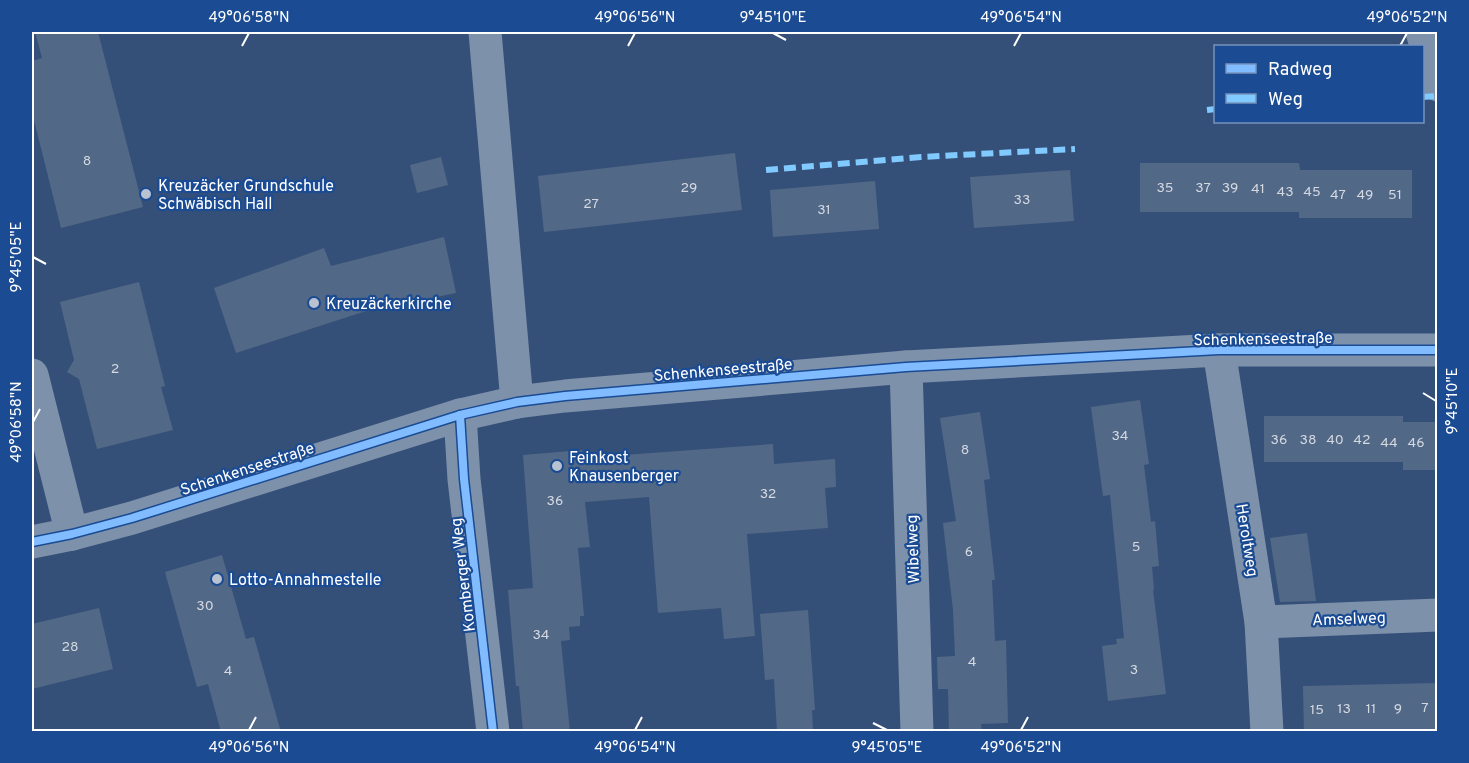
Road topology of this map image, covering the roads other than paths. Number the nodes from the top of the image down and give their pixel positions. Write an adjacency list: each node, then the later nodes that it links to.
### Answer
1 (485, 32): 8 (street)
2 (1422, 32): 3 (street)
3 (1437, 85)
4 (1219, 350): 5 (street, Schenkenseestraße); 6 (street, Schenkenseestraße); 13 (street, Heroltweg)
5 (1437, 350)
6 (906, 367): 8 (street, Schenkenseestraße); 15 (street, Wibelweg)
7 (32, 375): 10 (street)
8 (517, 402): 9 (street, Schenkenseestraße)
9 (460, 415): 10 (street, Schenkenseestraße); 14 (street, Komberger Weg)
10 (72, 534): 11 (street, Schenkenseestraße)
11 (32, 542)
12 (1437, 615): 13 (street, Amselweg)
13 (1261, 622): 16 (street, Heroltweg)
14 (493, 732)
15 (917, 732)
16 (1268, 732)

